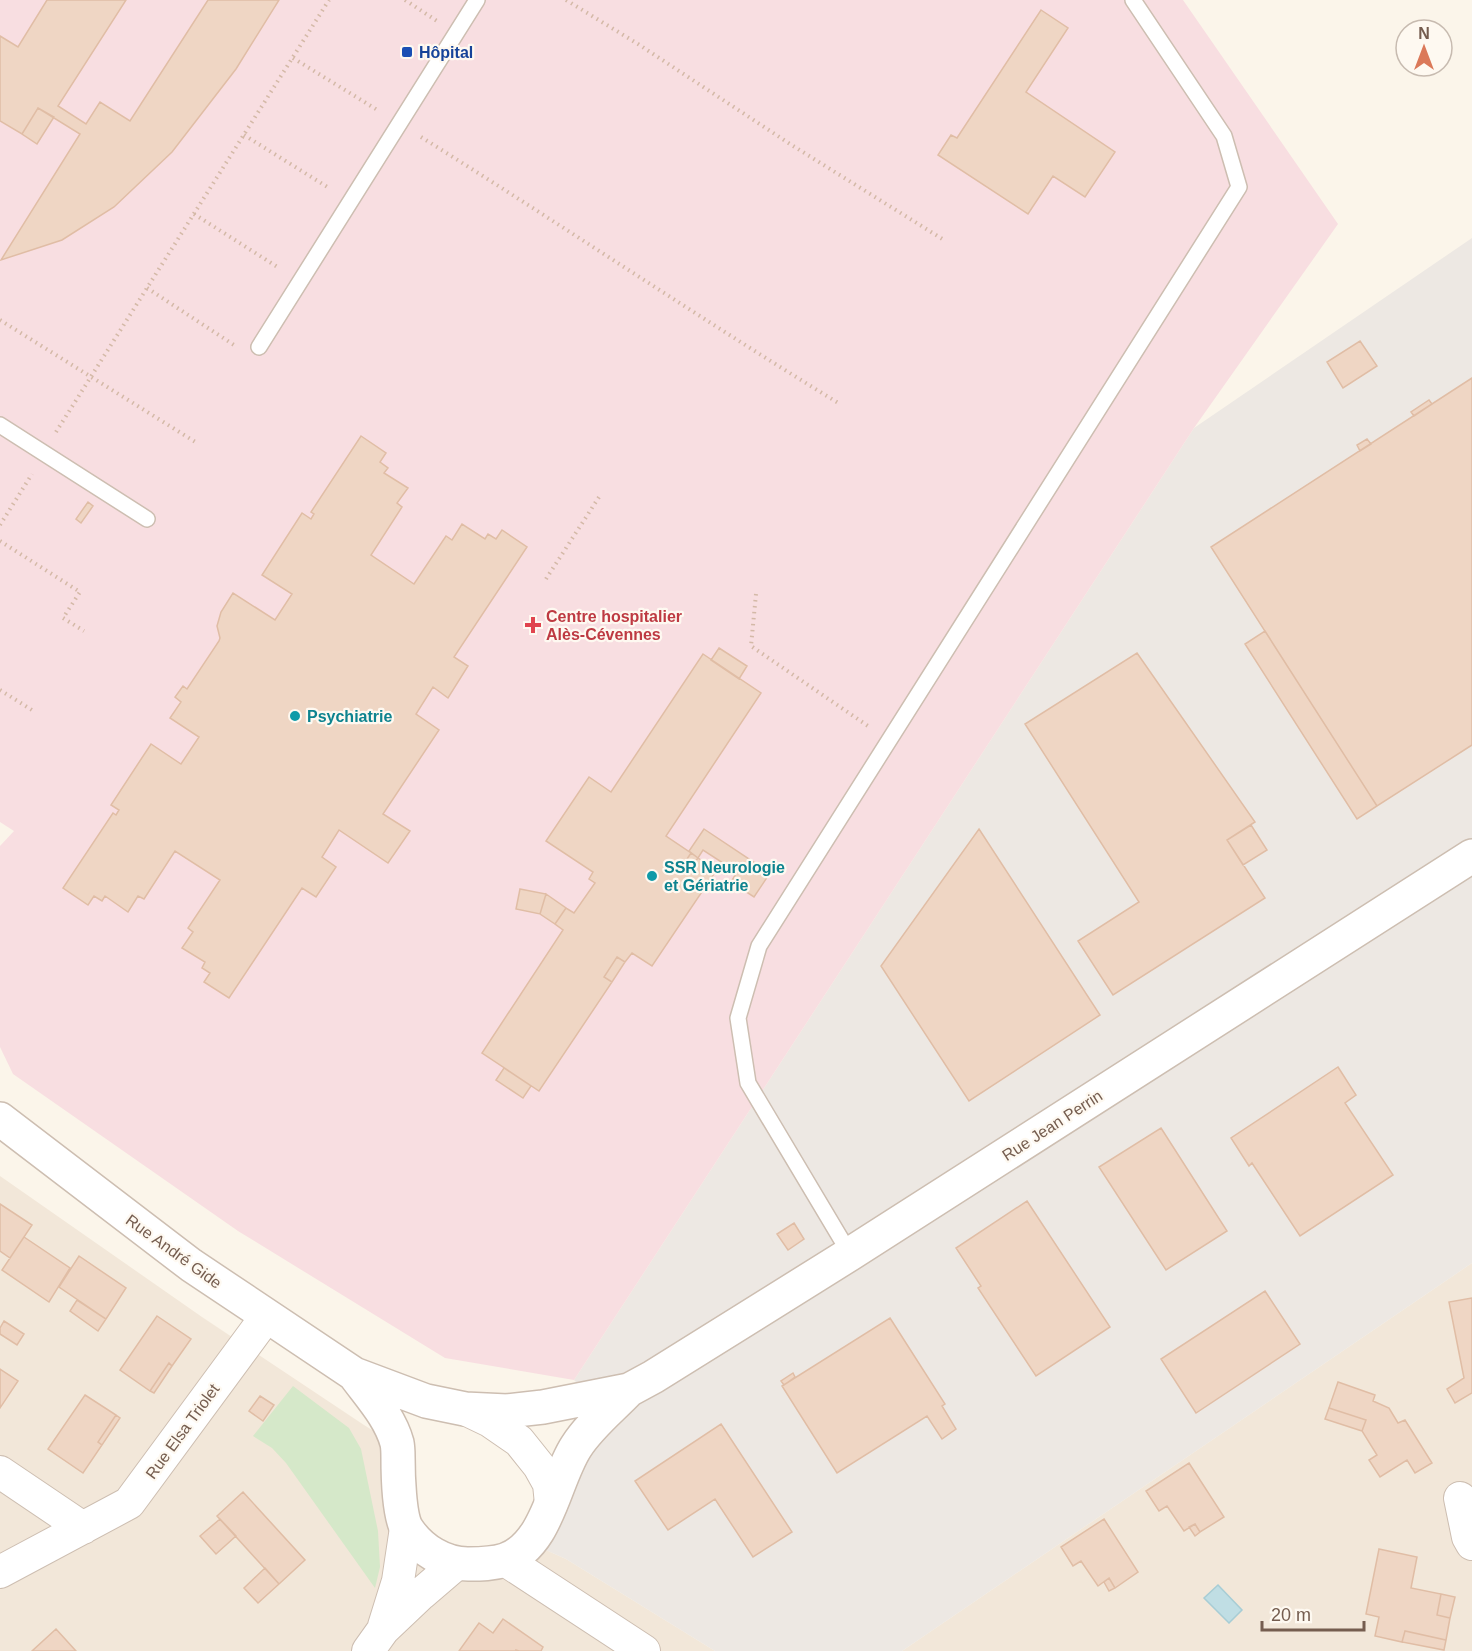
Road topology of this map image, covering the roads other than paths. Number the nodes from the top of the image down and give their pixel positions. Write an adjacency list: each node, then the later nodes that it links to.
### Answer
1 (477, 0): 3 (lane)
2 (1133, 0): 8 (lane)
3 (259, 347)
4 (0, 424): 5 (lane)
5 (147, 519)
6 (1472, 856): 8 (street, Rue Jean Perrin)
7 (0, 1119): 9 (street, Rue André Gide)
8 (850, 1254): 11 (street, Rue Jean Perrin)
9 (266, 1317): 10 (street, Rue André Gide); 16 (street, Rue Elsa Triolet)
10 (354, 1374): 12 (street); 17 (street)
11 (629, 1390): 12 (street); 15 (street)
12 (465, 1409): 15 (street)
13 (0, 1472): 16 (street)
14 (1460, 1498): 18 (street)
15 (550, 1504): 19 (street)
16 (83, 1528): 21 (street, Rue Elsa Triolet)
17 (406, 1528): 20 (street); 22 (street)
18 (1472, 1544)
19 (505, 1560): 20 (street); 23 (street)
20 (456, 1564): 22 (street)
21 (0, 1572)
22 (375, 1640)
23 (644, 1651)

